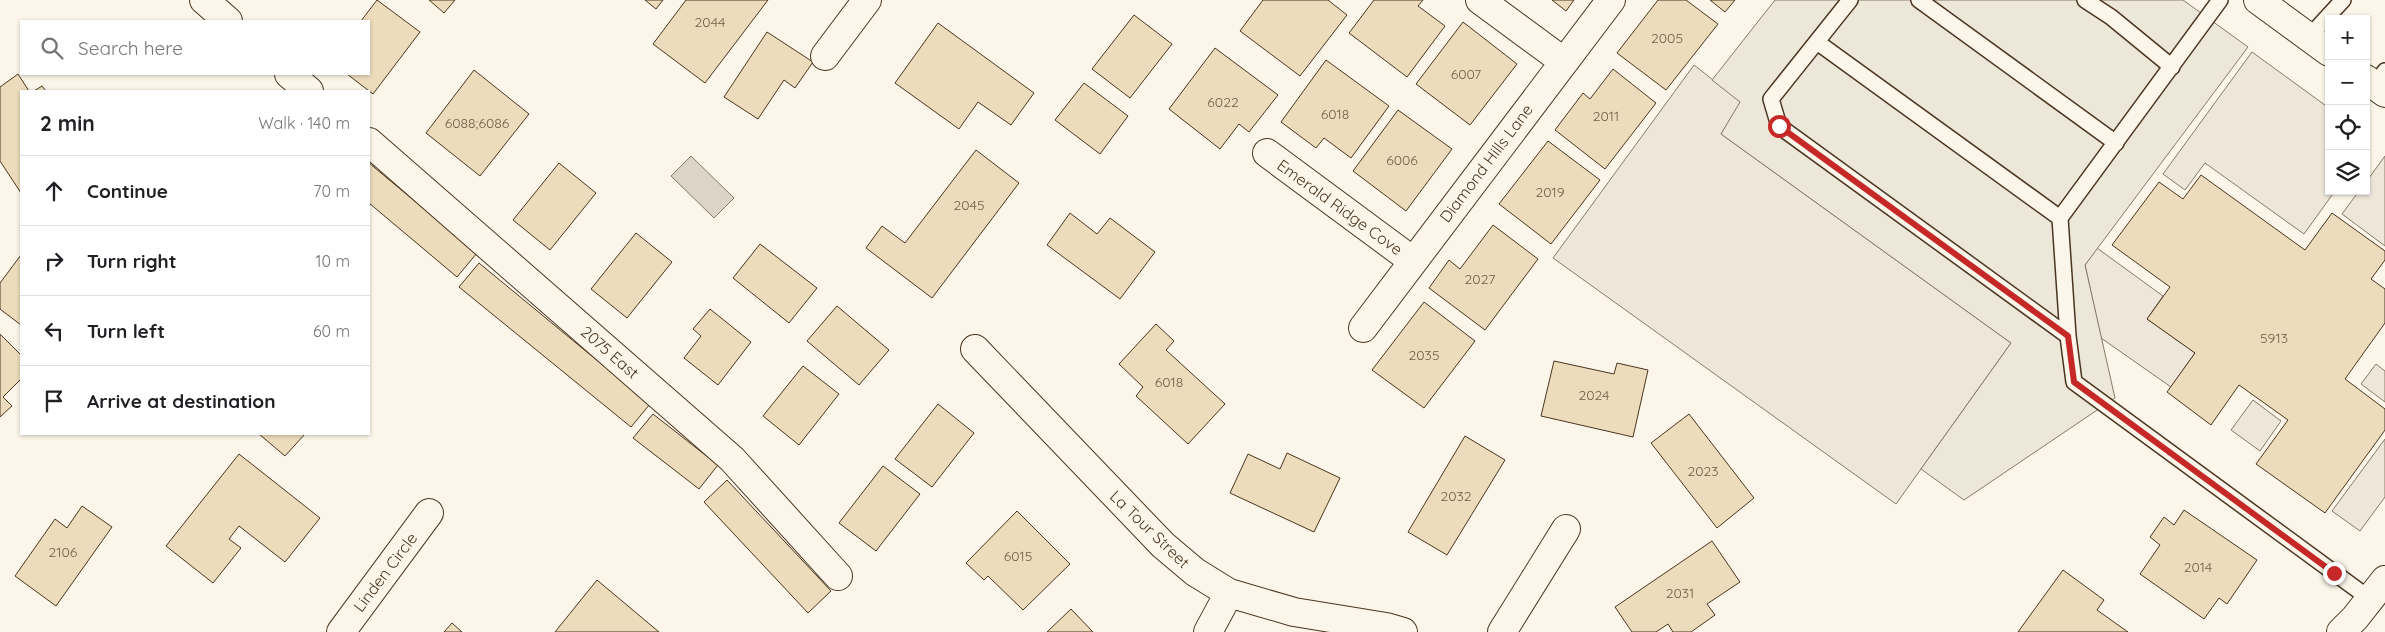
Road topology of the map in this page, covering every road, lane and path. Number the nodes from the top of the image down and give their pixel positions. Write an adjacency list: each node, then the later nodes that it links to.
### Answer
1 (204, 0): 11 (street)
2 (867, 0): 14 (street)
3 (1480, 0): 15 (street)
4 (1610, 0): 15 (street, Diamond Hills Lane)
5 (1850, 0): 12 (lane)
6 (1919, 0): 20 (lane)
7 (2085, 0): 16 (lane)
8 (2220, 0): 16 (lane)
9 (2258, 0): 13 (street)
10 (2343, 0): 13 (lane)
11 (227, 20)
12 (1817, 42): 22 (lane); 25 (lane)
13 (2319, 44)
14 (824, 56)
15 (1562, 61): 23 (street, Diamond Hills Lane)
16 (2172, 66): 20 (lane)
17 (290, 75): 18 (street)
18 (308, 90)
19 (370, 143): 29 (street, 2075 East)
20 (2116, 143): 22 (lane)
21 (1267, 154): 23 (street, Emerald Ridge Cove)
22 (2060, 218): 25 (lane)
23 (1413, 261): 24 (street, Diamond Hills Lane)
24 (1363, 328)
25 (2068, 336): 30 (lane)
26 (975, 349): 31 (street, La Tour Street)
27 (429, 513): 32 (street, Linden Circle)
28 (1566, 529): 35 (street)
29 (838, 576)
30 (2378, 590): 36 (street)
31 (1229, 593): 33 (street); 34 (street, La Tour Street)
32 (340, 632)
33 (1208, 632)
34 (1403, 632)
35 (1502, 632)
36 (2341, 632)

